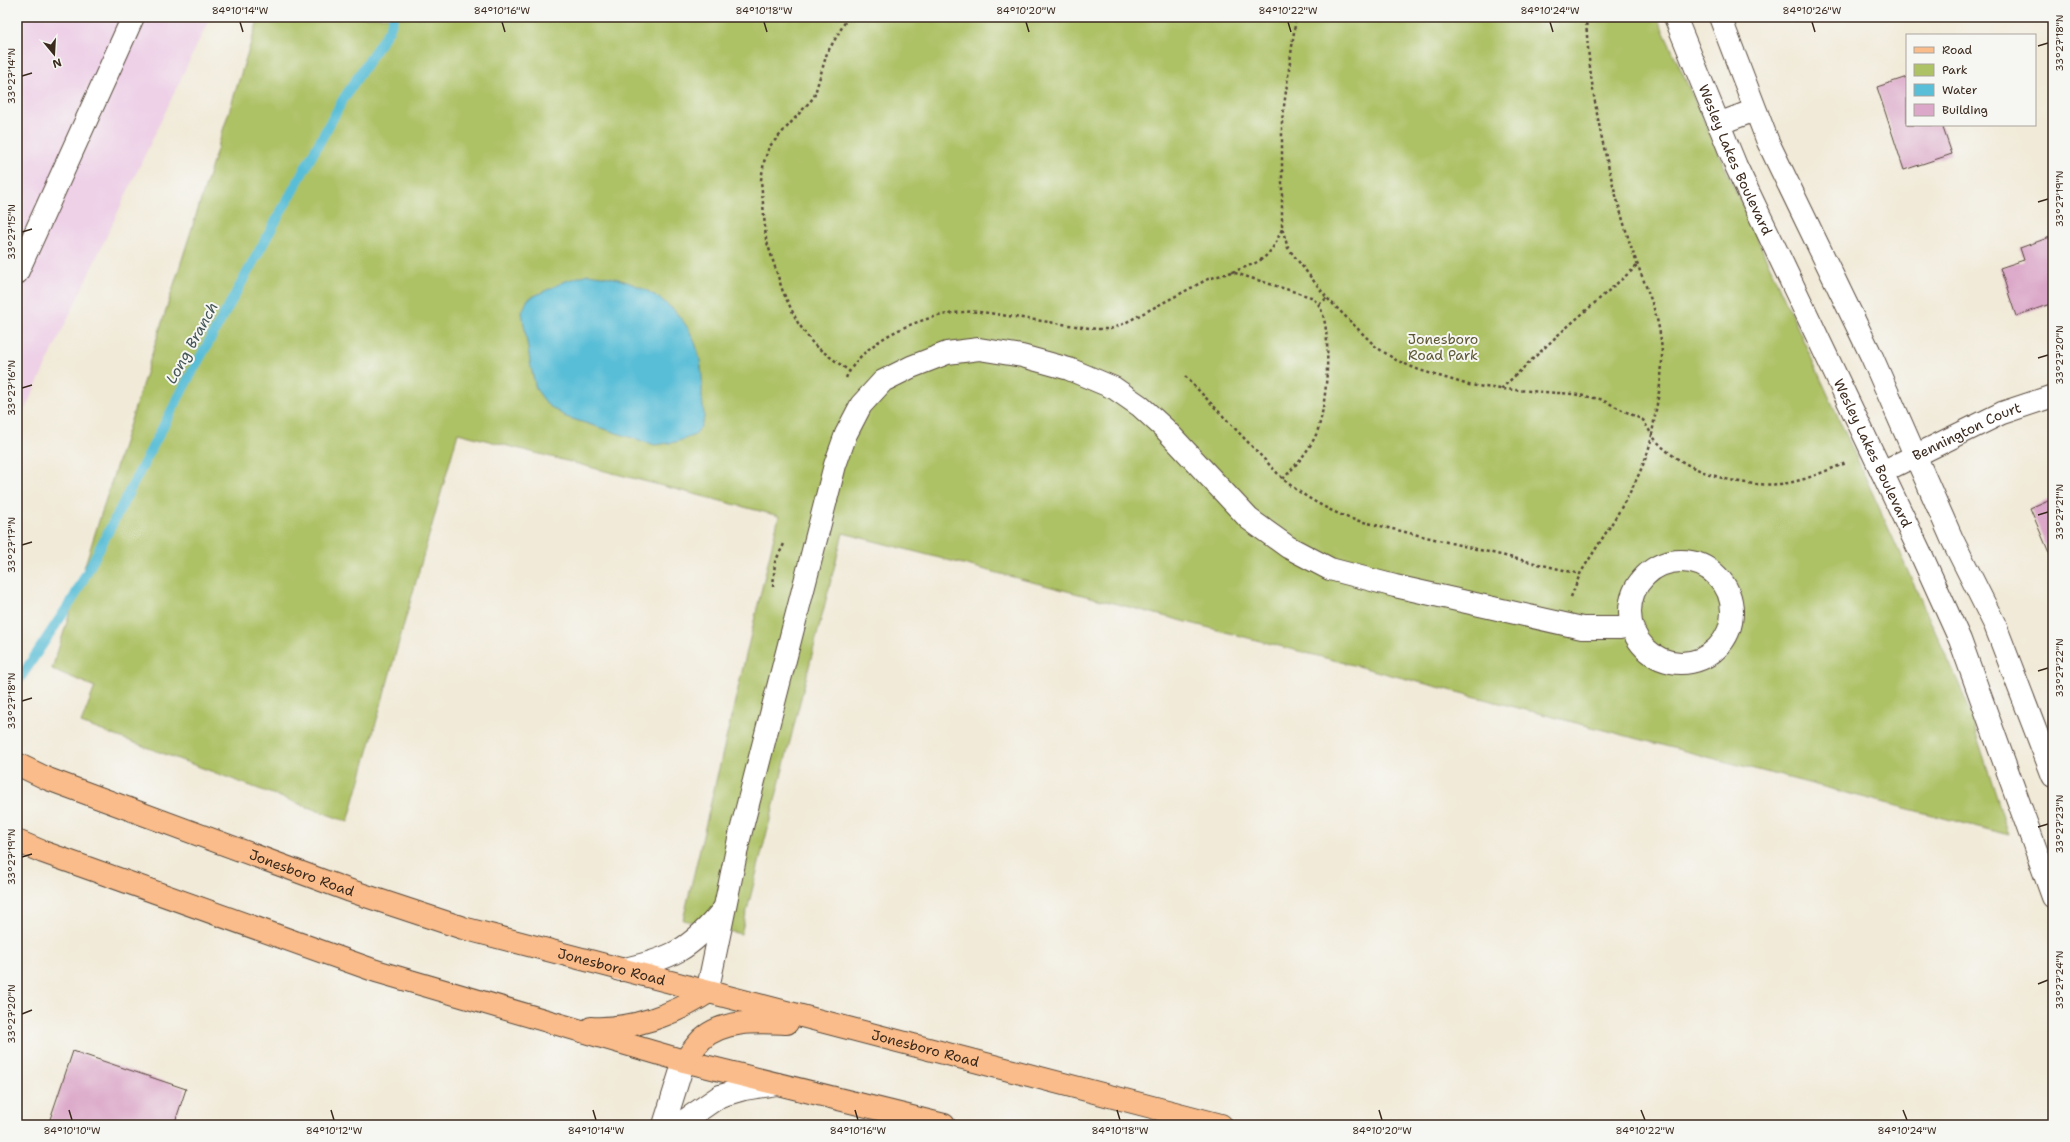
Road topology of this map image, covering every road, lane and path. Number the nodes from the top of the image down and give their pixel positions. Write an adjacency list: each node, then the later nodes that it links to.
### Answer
1 (133, 17): 12 (street)
2 (848, 17): 15 (path)
3 (1296, 17): 9 (path)
4 (1586, 17): 10 (path)
5 (1675, 17): 8 (street, Wesley Lakes Boulevard)
6 (1720, 17): 7 (street)
7 (1755, 110): 8 (street); 21 (street)
8 (1718, 124): 22 (street, Wesley Lakes Boulevard)
9 (1282, 228): 11 (path); 13 (path)
10 (1637, 266): 18 (path); 20 (path)
11 (1232, 272): 14 (path); 15 (path)
12 (17, 273)
13 (1327, 298): 14 (path); 18 (path)
14 (1319, 304): 23 (path)
15 (849, 372): 17 (path)
16 (1185, 376): 23 (path)
17 (843, 385)
18 (1501, 389): 20 (path)
19 (2053, 396): 21 (street, Bennington Court)
20 (1652, 435): 22 (path); 23 (path)
21 (1915, 456): 22 (street, Bennington Court); 28 (street)
22 (1877, 462): 30 (street, Wesley Lakes Boulevard)
23 (1283, 478)
24 (789, 537): 25 (path)
25 (773, 588)
26 (1631, 626): 26 (street); 31 (street)
27 (17, 764): 32 (main road, Jonesboro Road)
28 (2053, 776)
29 (17, 841): 35 (main road)
30 (2053, 896)
31 (724, 909): 32 (street); 33 (street)
32 (620, 970): 33 (main road, Jonesboro Road)
33 (707, 993): 34 (main road, Jonesboro Road); 35 (main road)
34 (834, 1026): 36 (main road); 41 (main road, Jonesboro Road)
35 (568, 1027): 36 (main road)
36 (684, 1061): 37 (main road); 38 (street)
37 (777, 1084): 39 (street); 40 (main road)
38 (664, 1125)
39 (678, 1125)
40 (944, 1125)
41 (1221, 1125)

